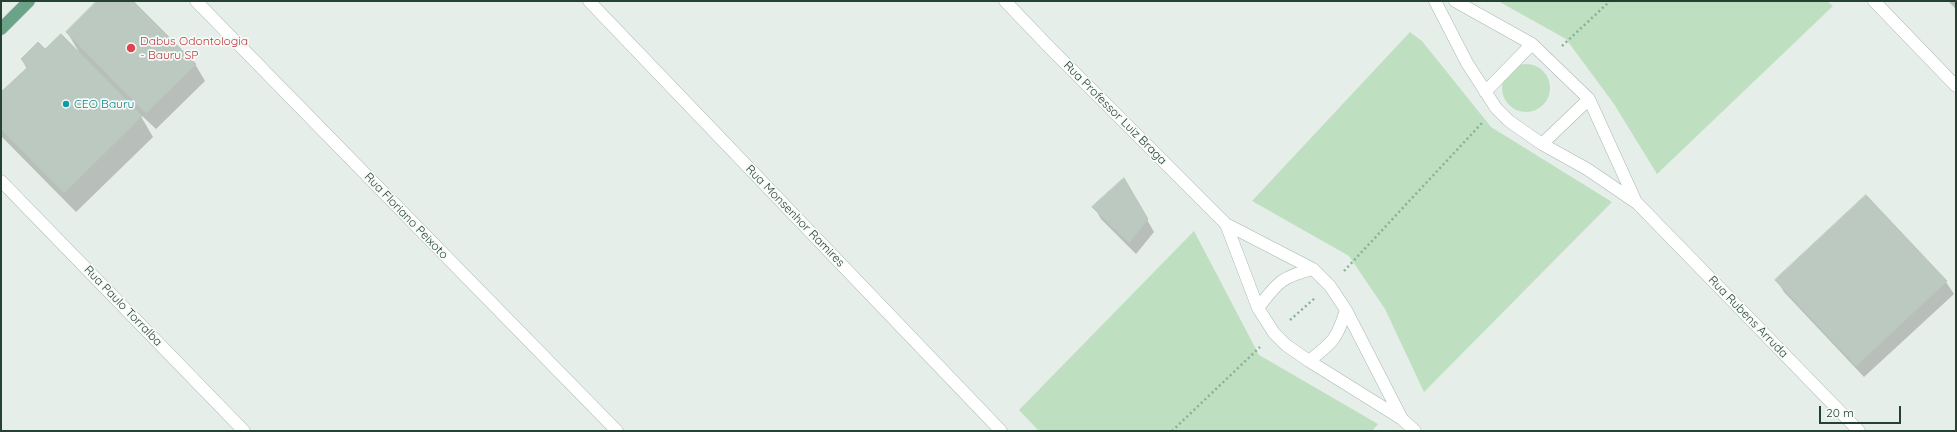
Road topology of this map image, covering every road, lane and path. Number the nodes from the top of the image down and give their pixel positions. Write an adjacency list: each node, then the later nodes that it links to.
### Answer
1 (29, 1): 9 (main road)
2 (196, 1): 28 (street, Rua Floriano Peixoto)
3 (589, 1): 29 (street, Rua Monsenhor Ramires)
4 (1005, 1): 19 (street, Rua Professor Luiz Braga)
5 (1435, 1): 13 (street, Rua Rubens Arruda)
6 (1455, 1): 10 (street, Rua Rubens Arruda)
7 (1610, 1): 11 (path)
8 (1874, 1): 12 (street)
9 (1, 29)
10 (1532, 44): 11 (street, Rua Rubens Arruda); 13 (street)
11 (1546, 60): 14 (street, Rua Rubens Arruda)
12 (1956, 86)
13 (1485, 92): 15 (street, Rua Rubens Arruda)
14 (1589, 99): 16 (street); 18 (street, Rua Rubens Arruda)
15 (1496, 108): 16 (street, Rua Rubens Arruda); 21 (path)
16 (1542, 144): 18 (street, Rua Rubens Arruda)
17 (1, 181): 27 (street, Rua Paulo Torralba)
18 (1637, 203): 32 (street, Rua Rubens Arruda)
19 (1226, 224): 20 (street, Rua Professor Luiz Braga); 22 (street, Rua Professor Luiz Braga)
20 (1313, 269): 21 (street, Rua Professor Luiz Braga); 22 (street)
21 (1330, 286): 23 (street, Rua Professor Luiz Braga); 24 (path)
22 (1258, 308): 24 (street, Rua Professor Luiz Braga)
23 (1346, 310): 25 (street); 26 (street, Rua Professor Luiz Braga)
24 (1274, 333): 25 (street, Rua Professor Luiz Braga); 30 (path)
25 (1308, 361): 26 (street, Rua Professor Luiz Braga)
26 (1402, 419): 31 (street, Rua Professor Luiz Braga)
27 (244, 431)
28 (617, 431)
29 (1000, 431)
30 (1172, 431)
31 (1414, 431)
32 (1859, 431)

